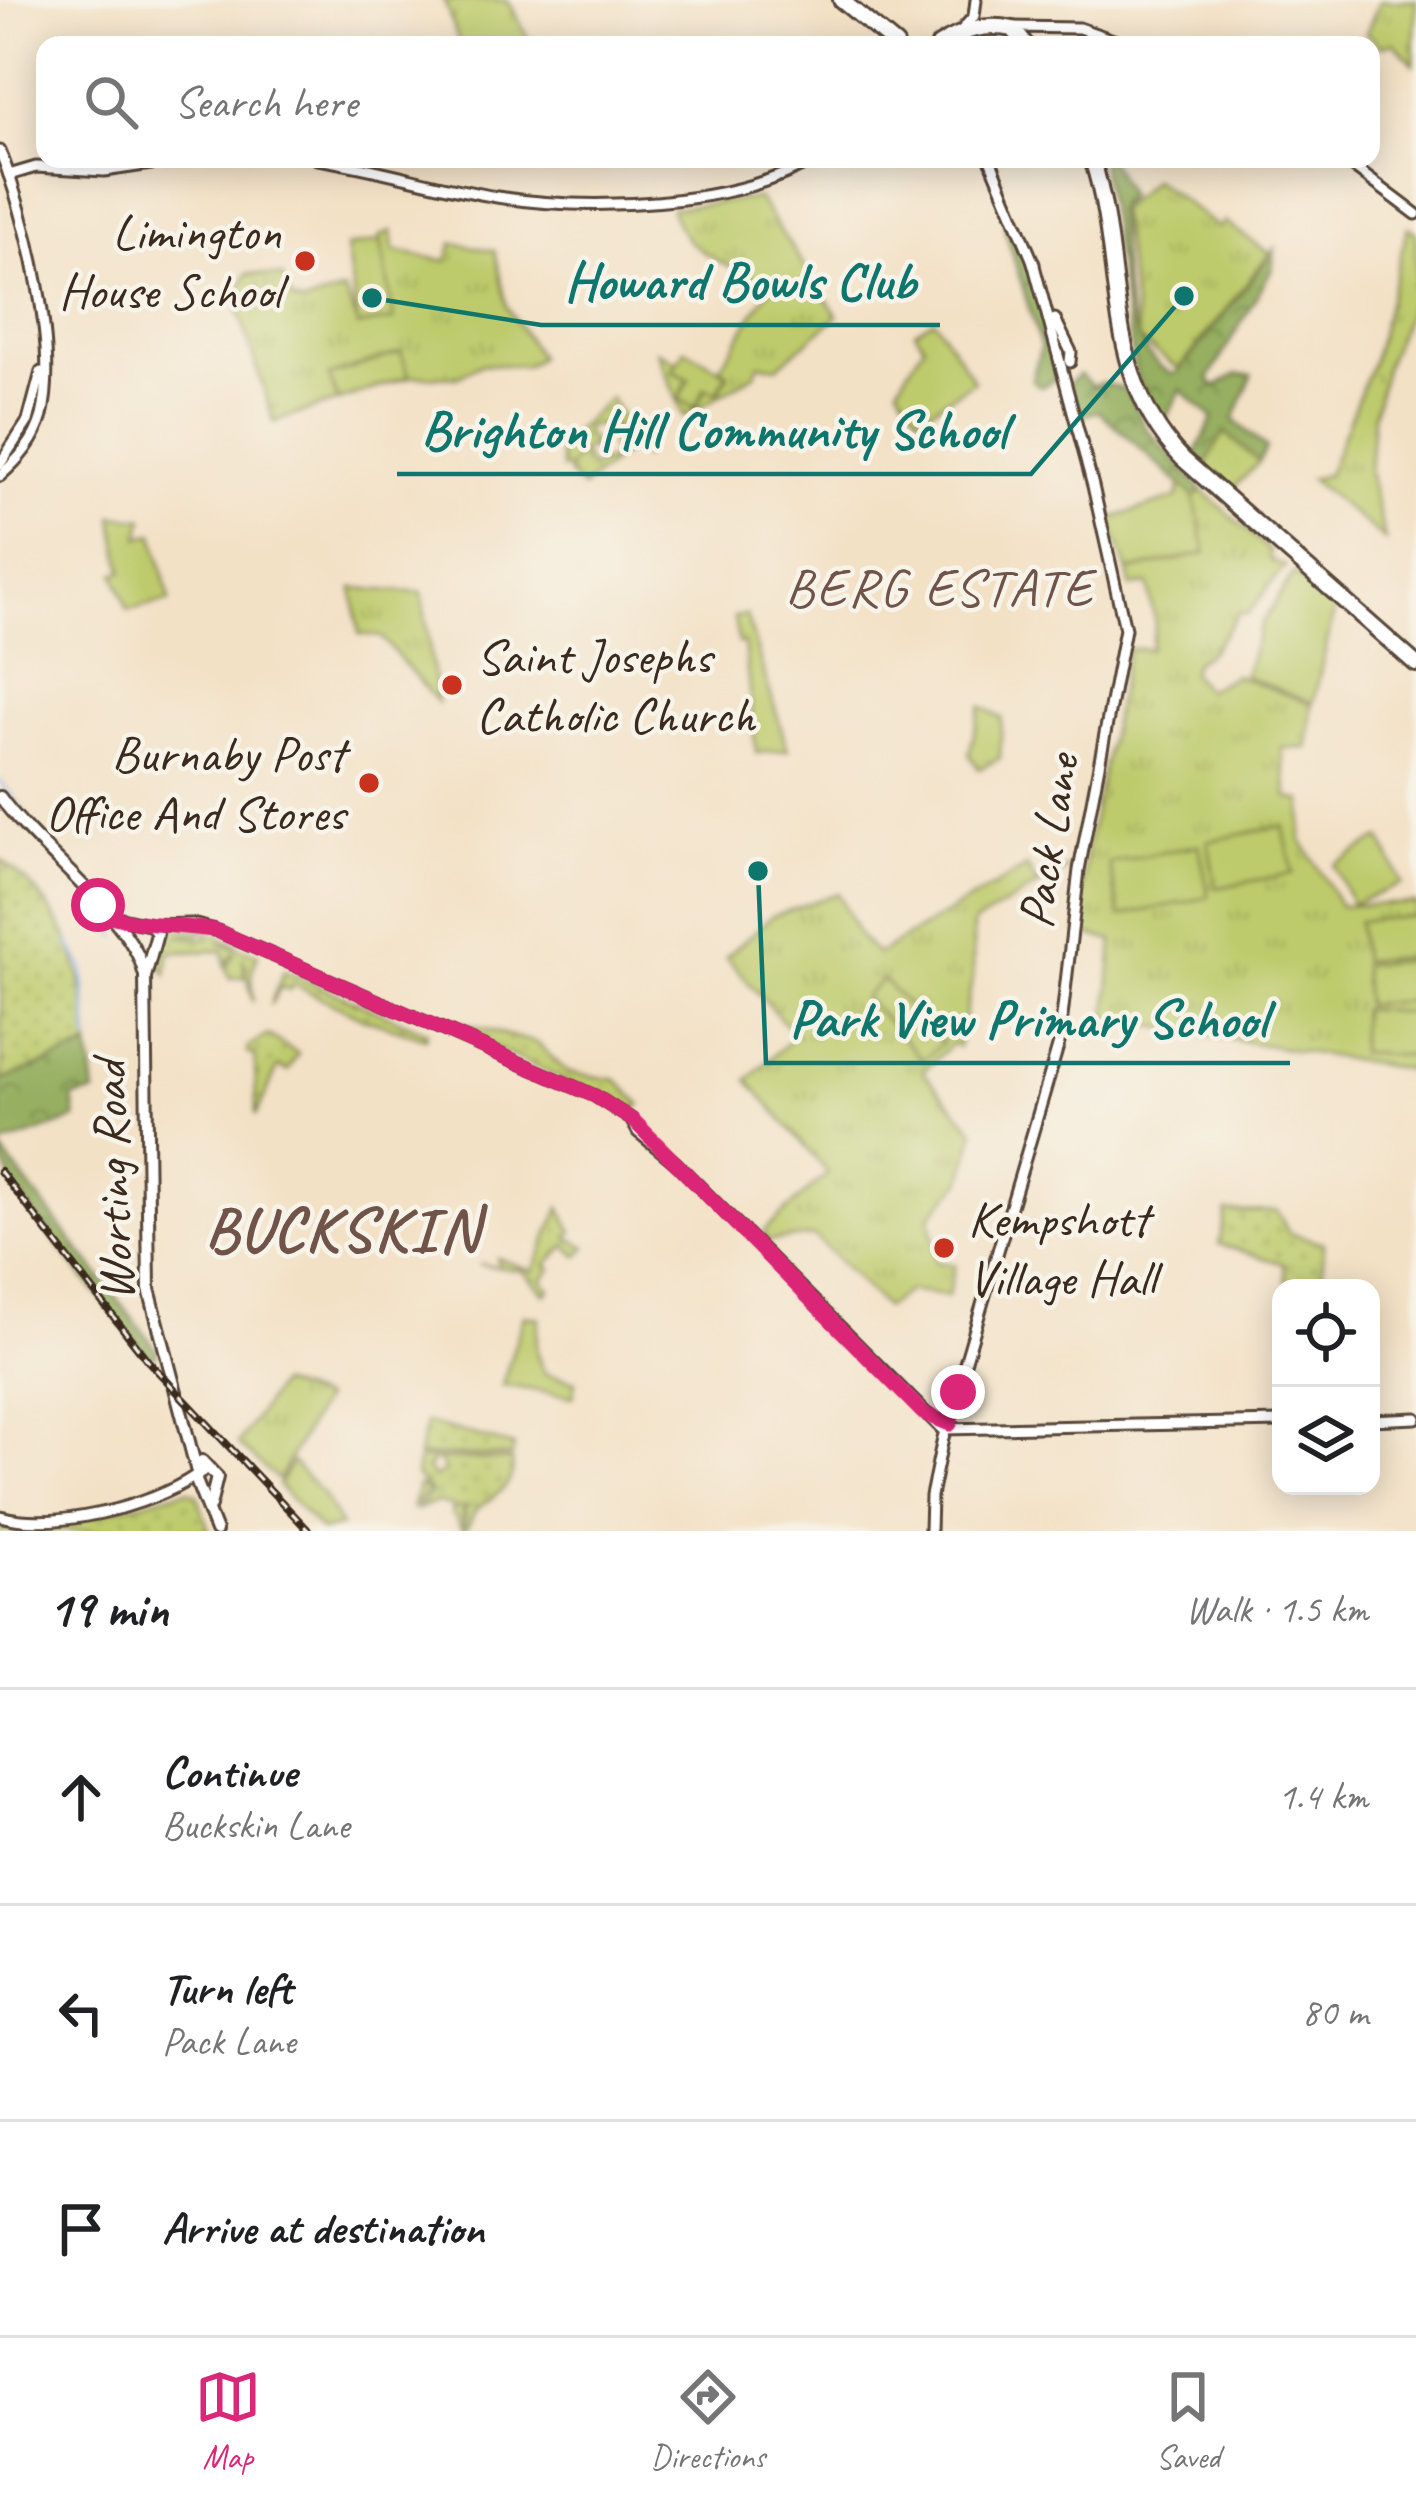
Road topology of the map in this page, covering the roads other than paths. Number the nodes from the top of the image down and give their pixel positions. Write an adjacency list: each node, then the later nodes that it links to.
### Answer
1 (841, 0): 8 (main road)
2 (853, 0): 9 (main road)
3 (978, 0): 4 (street); 7 (street)
4 (992, 27): 5 (main road); 7 (main road)
5 (1011, 27): 6 (street); 11 (main road)
6 (1046, 28): 12 (street); 13 (street)
7 (958, 34): 10 (main road)
8 (885, 36)
9 (897, 36)
10 (955, 36)
11 (1019, 36)
12 (1036, 36)
13 (1102, 36)
14 (0, 151): 23 (street)
15 (36, 167): 23 (street)
16 (53, 168): 17 (street)
17 (124, 168)
18 (359, 168): 19 (street)
19 (788, 168)
20 (998, 168): 41 (street, Pack Lane)
21 (1093, 168): 28 (main road)
22 (1355, 168): 24 (street)
23 (9, 175): 25 (street)
24 (1416, 214)
25 (44, 357): 26 (street); 27 (street)
26 (0, 464)
27 (0, 476)
28 (1416, 664)
29 (0, 797): 30 (main road)
30 (110, 916): 31 (main road); 34 (main road)
31 (135, 922): 32 (main road); 34 (main road)
32 (151, 926): 33 (street); 35 (main road)
33 (170, 926): 35 (street); 41 (street)
34 (126, 934): 36 (main road)
35 (156, 943): 36 (main road); 37 (main road, Worting Road)
36 (137, 949): 37 (main road, Worting Road)
37 (145, 977): 42 (main road, Worting Road)
38 (1416, 1418): 39 (street)
39 (1380, 1420)
40 (1272, 1422): 41 (street)
41 (952, 1428): 45 (street, Pack Lane)
42 (199, 1479): 43 (street); 44 (main road, Worting Road)
43 (0, 1516)
44 (216, 1531)
45 (931, 1531)

